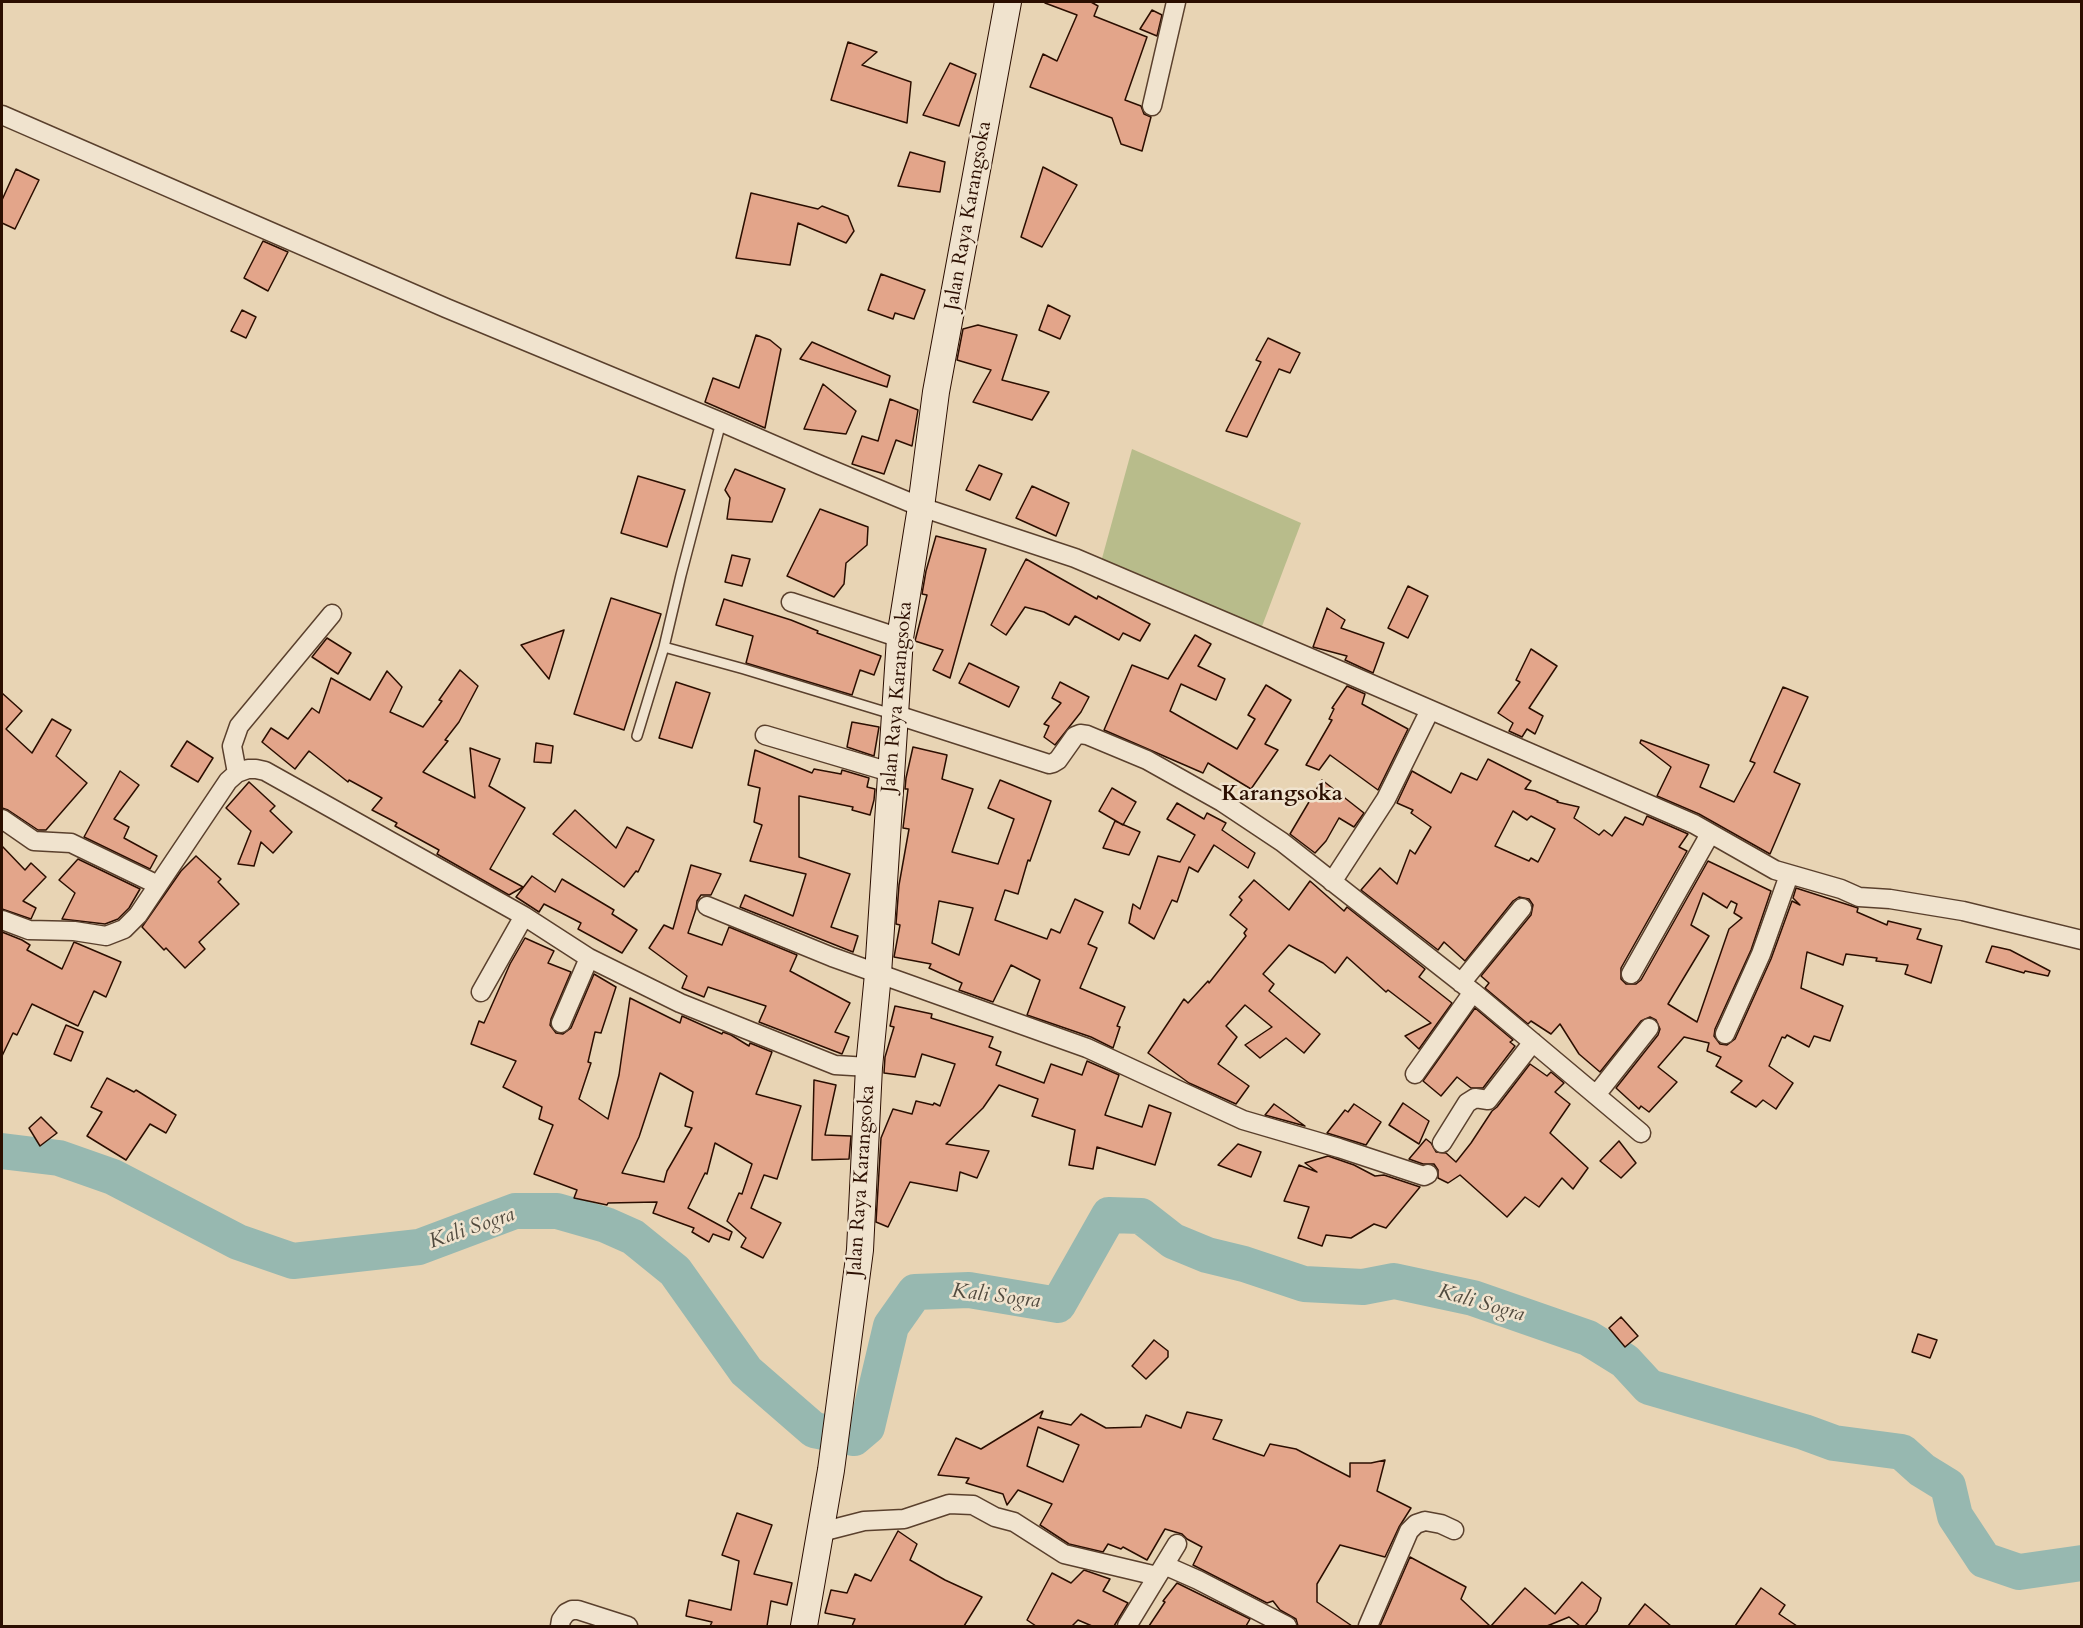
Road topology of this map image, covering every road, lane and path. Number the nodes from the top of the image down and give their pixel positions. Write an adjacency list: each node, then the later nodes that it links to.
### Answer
1 (1008, 2): 6 (main road, Jalan Raya Karangsoka)
2 (1176, 2): 3 (street)
3 (1152, 106)
4 (2, 116): 5 (street)
5 (721, 422): 6 (street); 10 (lane)
6 (921, 507): 9 (main road, Jalan Raya Karangsoka); 11 (street)
7 (791, 602): 9 (street)
8 (332, 614): 16 (street)
9 (900, 638): 12 (main road, Jalan Raya Karangsoka)
10 (664, 647): 12 (lane); 14 (lane)
11 (1430, 710): 18 (street); 20 (street)
12 (894, 714): 15 (main road, Jalan Raya Karangsoka); 20 (street)
13 (765, 735): 15 (street)
14 (637, 736)
15 (890, 772): 28 (main road, Jalan Raya Karangsoka)
16 (237, 773): 21 (street); 24 (street)
17 (2, 819): 21 (street)
18 (1710, 834): 19 (street); 29 (street)
19 (1789, 875): 26 (street); 34 (street)
20 (1332, 882): 30 (street)
21 (158, 885): 25 (street)
22 (707, 906): 28 (street)
23 (1522, 908): 30 (street)
24 (524, 916): 27 (street); 31 (street)
25 (2, 920)
26 (2082, 940)
27 (589, 958): 32 (street); 36 (street)
28 (878, 974): 36 (main road, Jalan Raya Karangsoka); 41 (street)
29 (1631, 974)
30 (1467, 987): 35 (street); 37 (street)
31 (481, 992)
32 (561, 1023)
33 (1649, 1028): 38 (street)
34 (1725, 1034)
35 (1533, 1042): 38 (street); 40 (street)
36 (869, 1067): 43 (main road, Jalan Raya Karangsoka)
37 (1415, 1074)
38 (1596, 1095): 39 (street)
39 (1641, 1133)
40 (1442, 1143)
41 (1428, 1174)
42 (1454, 1530): 51 (street)
43 (821, 1532): 45 (street); 48 (main road, Jalan Raya Karangsoka)
44 (1177, 1544): 45 (street)
45 (1161, 1571): 49 (street); 50 (street)
46 (560, 1626): 47 (street)
47 (628, 1626)
48 (804, 1626)
49 (1127, 1626)
50 (1287, 1626)
51 (1368, 1626)

